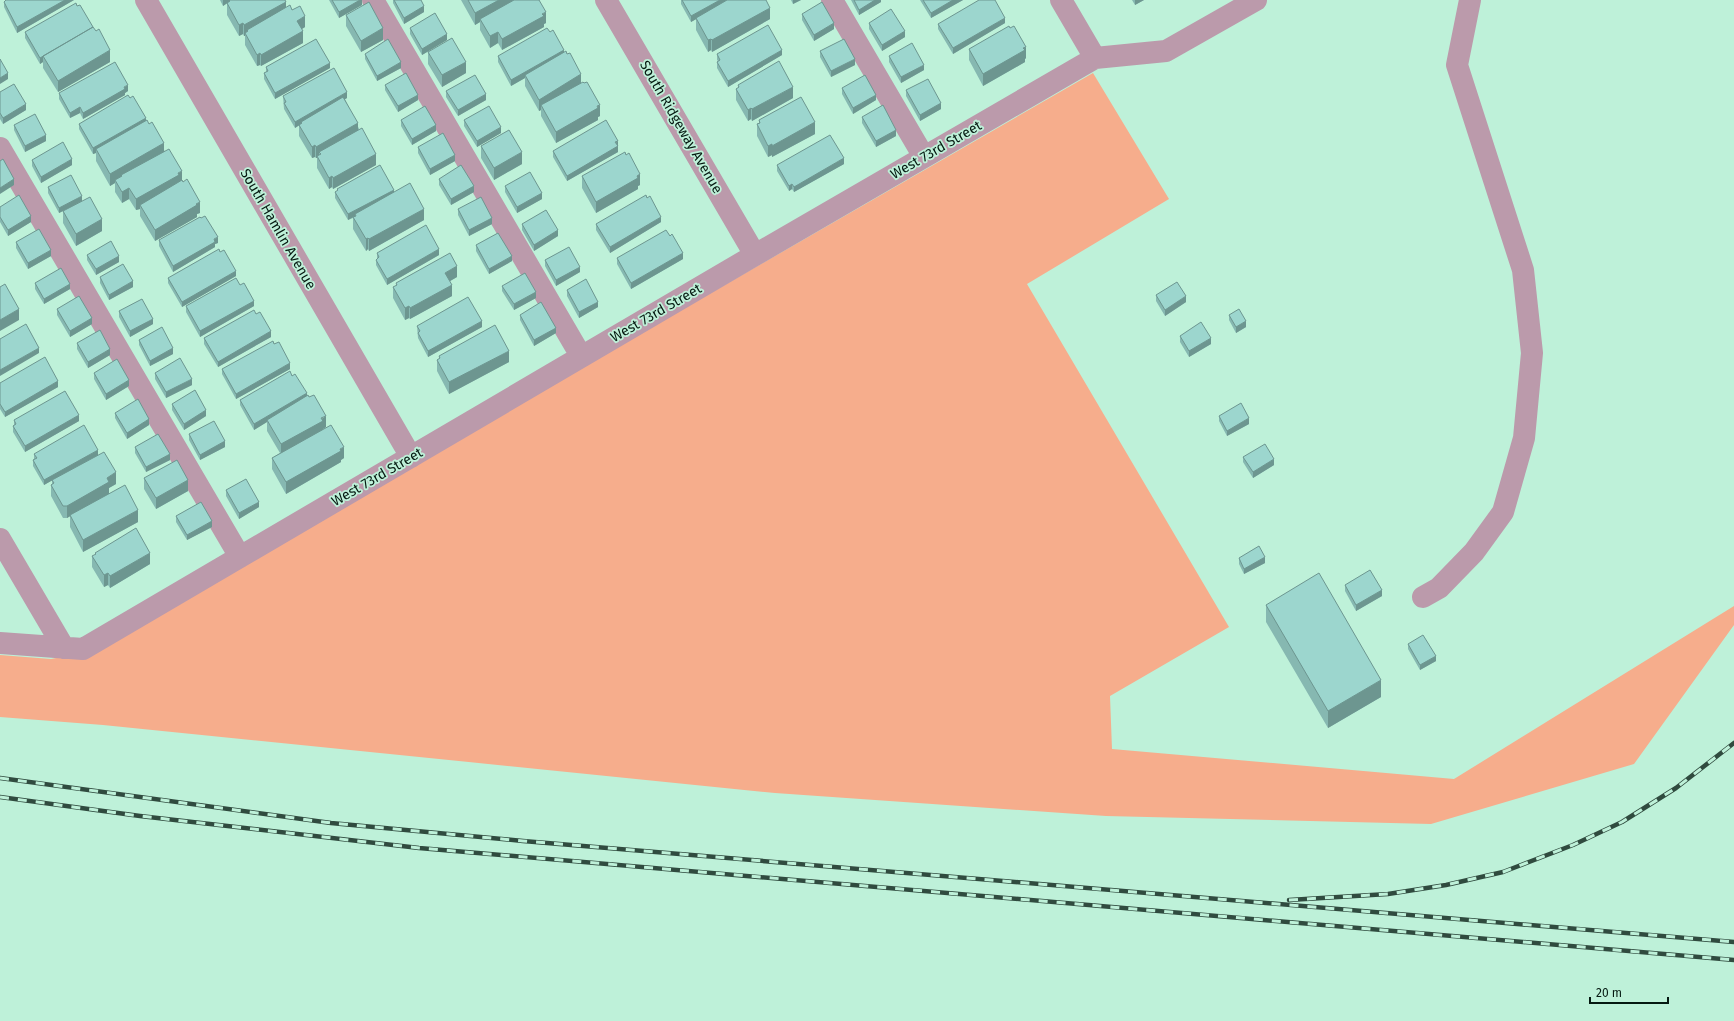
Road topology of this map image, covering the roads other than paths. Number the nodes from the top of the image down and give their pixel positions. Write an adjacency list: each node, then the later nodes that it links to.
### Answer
1 (146, 0): 13 (street, South Hamlin Avenue)
2 (373, 0): 12 (street)
3 (606, 0): 11 (street, South Ridgeway Avenue)
4 (832, 0): 10 (street)
5 (1061, 0): 8 (street)
6 (1256, 0): 8 (street, West 73rd Street)
7 (1470, 0): 16 (street)
8 (1095, 58): 10 (street, West 73rd Street)
9 (0, 148): 15 (street)
10 (924, 157): 11 (street, West 73rd Street)
11 (755, 255): 12 (street, West 73rd Street)
12 (581, 356): 13 (street, West 73rd Street)
13 (411, 457): 15 (street, West 73rd Street)
14 (0, 539): 18 (street)
15 (240, 557): 18 (street, West 73rd Street)
16 (1423, 597)
17 (0, 643): 18 (street, West 73rd Street)
18 (64, 648)

